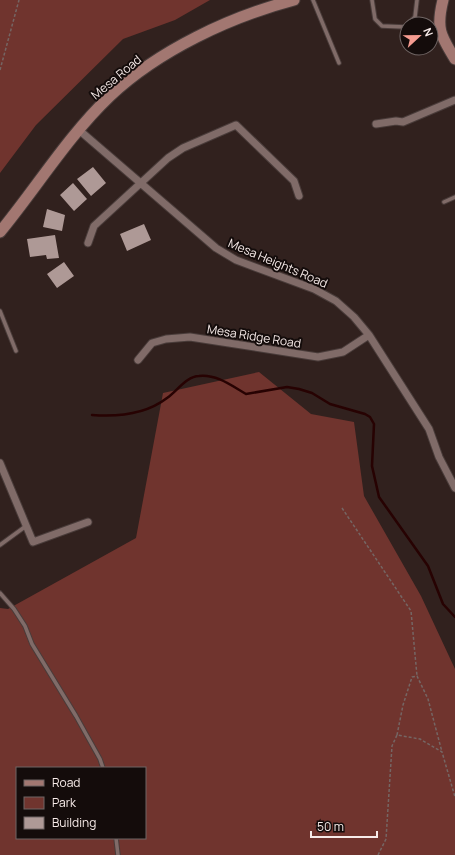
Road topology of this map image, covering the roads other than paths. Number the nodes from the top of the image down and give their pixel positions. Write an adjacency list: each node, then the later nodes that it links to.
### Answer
1 (294, 0): 12 (street, Mesa Road)
2 (313, 0): 9 (lane)
3 (372, 0): 7 (lane)
4 (417, 0): 6 (lane)
5 (443, 0): 8 (street)
6 (415, 16)
7 (399, 26)
8 (455, 59)
9 (339, 63)
10 (455, 100): 11 (street)
11 (376, 124)
12 (79, 130): 13 (street, Mesa Heights Road); 17 (street, Mesa Road)
13 (141, 183): 14 (street); 18 (street); 20 (street, Mesa Heights Road)
14 (299, 196)
15 (455, 197): 16 (lane)
16 (444, 202)
17 (0, 232)
18 (88, 243)
19 (0, 311): 21 (lane)
20 (369, 335): 22 (street, Mesa Ridge Road); 24 (street, Mesa Heights Road)
21 (16, 351)
22 (138, 360)
23 (0, 463): 26 (street)
24 (455, 488)
25 (88, 522): 26 (street)
26 (26, 526): 27 (lane)
27 (0, 545)
28 (0, 593): 29 (lane)
29 (103, 767)
30 (116, 839): 31 (lane)
31 (118, 855)

